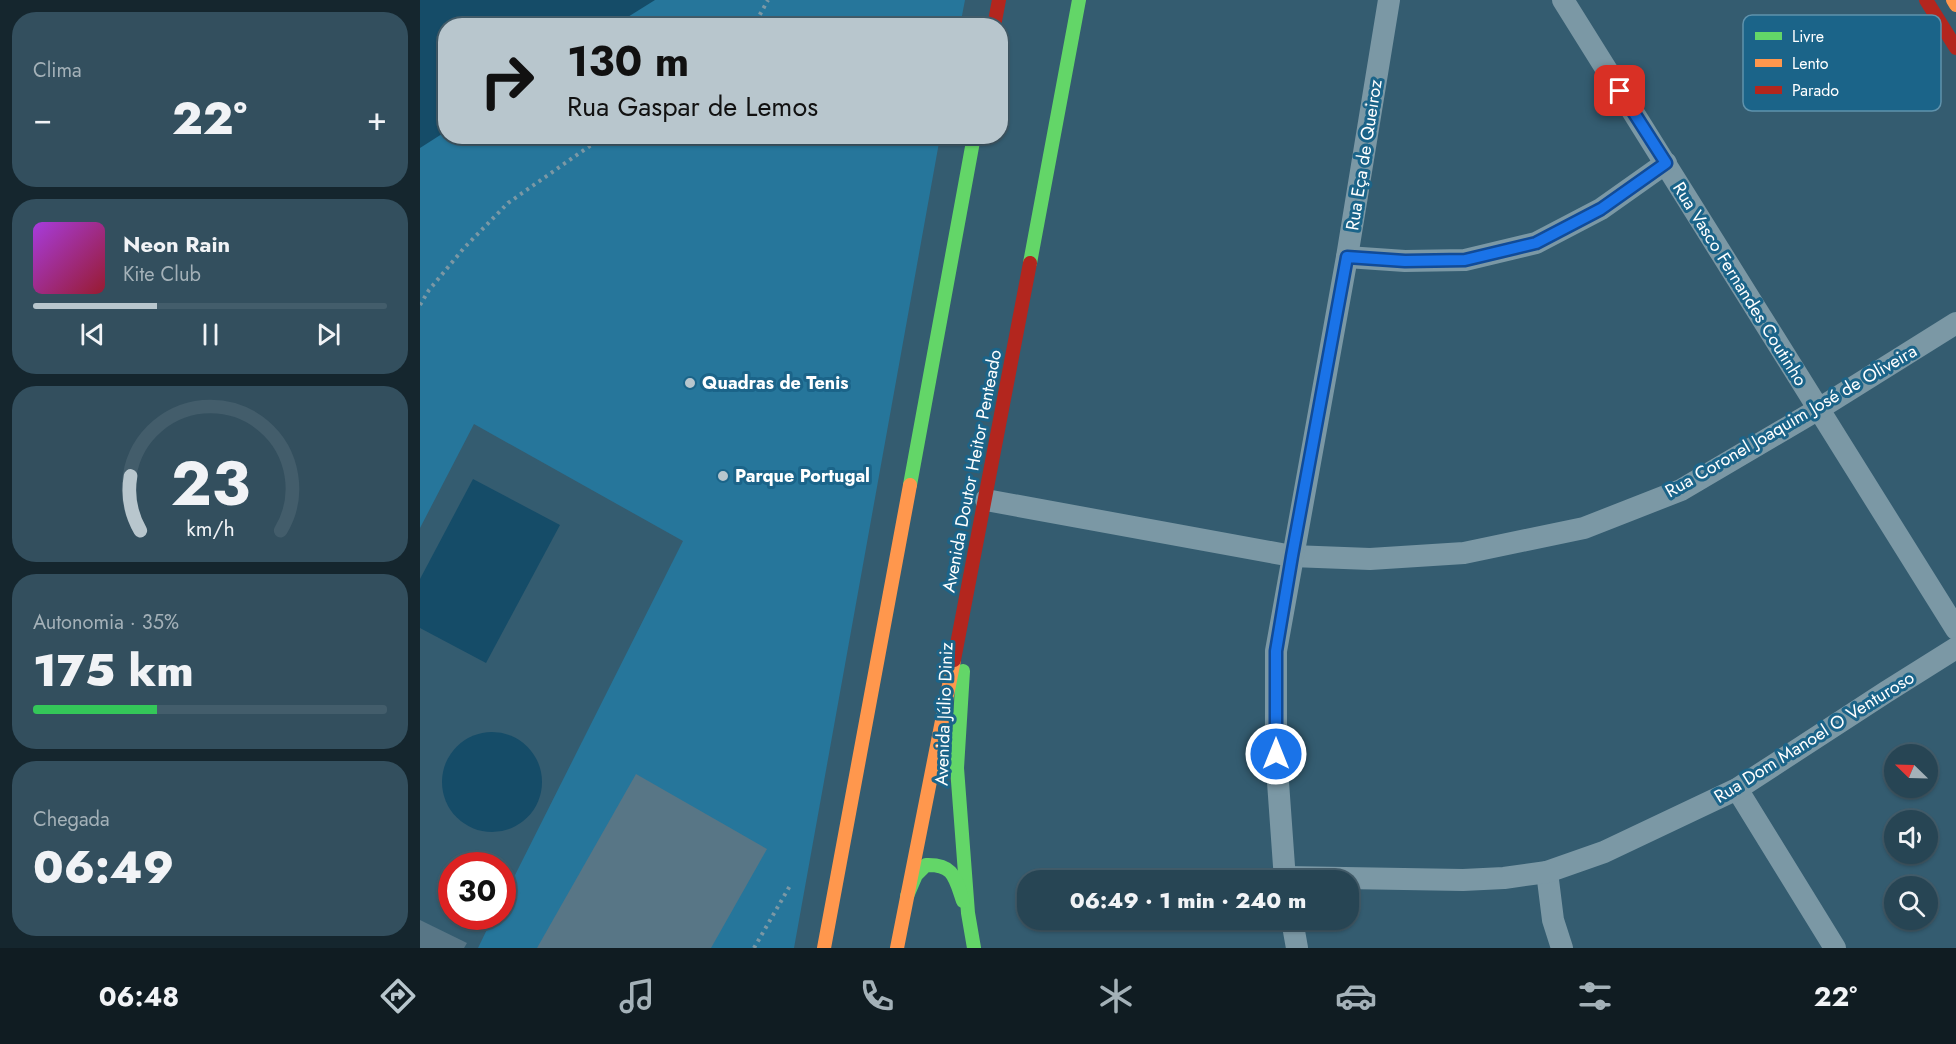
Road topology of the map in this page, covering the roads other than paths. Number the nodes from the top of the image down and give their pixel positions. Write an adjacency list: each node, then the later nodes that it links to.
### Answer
1 (999, 0): 9 (main road)
2 (1079, 0): 17 (main road, Avenida Doutor Heitor Penteado)
3 (1389, 0): 14 (street, Rua Eça de Queiroz)
4 (1563, 0): 13 (street, Rua Vasco Fernandes Coutinho)
5 (1926, 0): 8 (main road)
6 (1953, 0): 7 (main road)
7 (1956, 5)
8 (1935, 15)
9 (996, 18)
10 (1941, 24): 11 (main road)
11 (1956, 48)
12 (973, 144): 29 (main road)
13 (1666, 163): 14 (street); 16 (street, Rua Vasco Fernandes Coutinho)
14 (1347, 257): 18 (street, Rua Eça de Queiroz)
15 (1956, 323): 16 (street, Rua Coronel Joaquim José de Oliveira)
16 (1817, 410): 18 (street, Rua Coronel Joaquim José de Oliveira); 20 (street, Rua Vasco Fernandes Coutinho)
17 (986, 500): 18 (street, Rua Coronel Joaquim José de Oliveira); 19 (main road, Avenida Doutor Heitor Penteado)
18 (1292, 556): 23 (street, Rua Eça de Queiroz)
19 (968, 589): 26 (main road, Avenida Doutor Heitor Penteado); 27 (main road, Avenida Júlio Diniz)
20 (1956, 629)
21 (1956, 648): 22 (street, Rua Dom Manoel O Venturoso)
22 (1737, 789): 24 (street, Rua Dom Manoel O Venturoso); 34 (street)
23 (1284, 870)
24 (1547, 872): 25 (street, Rua Dom Manoel O Venturoso); 33 (street)
25 (1359, 879)
26 (907, 896): 27 (main road); 30 (main road, Avenida Doutor Heitor Penteado)
27 (968, 913): 31 (main road, Avenida Júlio Diniz)
28 (1294, 930): 32 (street)
29 (824, 948)
30 (897, 948)
31 (974, 948)
32 (1298, 948)
33 (1562, 948)
34 (1834, 948)

